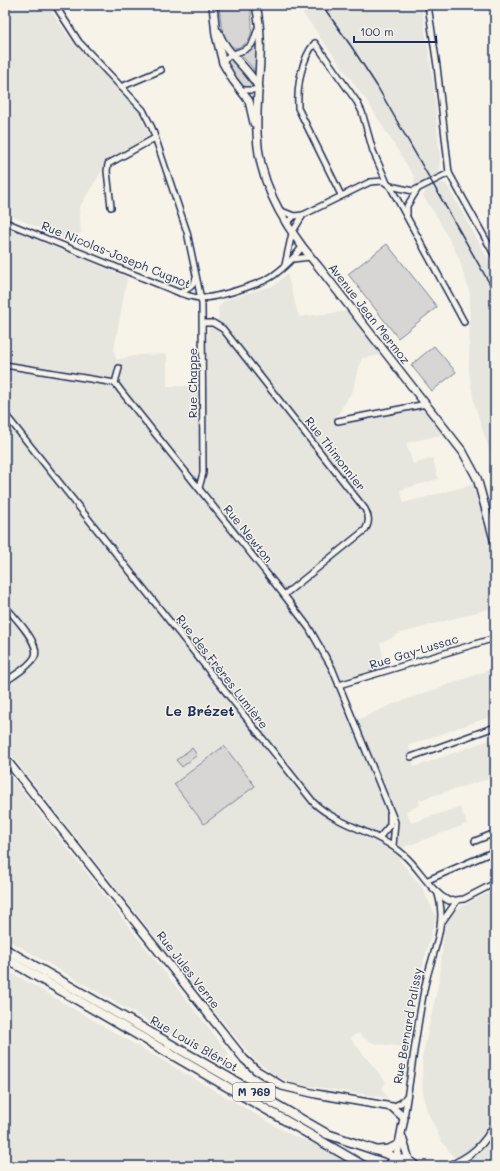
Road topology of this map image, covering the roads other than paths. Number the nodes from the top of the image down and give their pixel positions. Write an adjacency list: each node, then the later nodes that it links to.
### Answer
1 (55, 5): 10 (street, Rue Chappe)
2 (213, 5): 6 (main road)
3 (256, 5): 5 (main road, Avenue Jean Mermoz)
4 (428, 5): 15 (street)
5 (260, 25): 7 (street); 11 (main road, Avenue Jean Mermoz)
6 (216, 26): 7 (main road); 8 (main road)
7 (231, 54): 8 (street); 11 (main road)
8 (223, 63): 12 (main road)
9 (161, 70): 10 (street)
10 (121, 87): 14 (street, Rue Chappe)
11 (259, 88): 12 (street); 13 (main road, Avenue Jean Mermoz)
12 (241, 90): 13 (main road)
13 (257, 133): 20 (main road, Avenue Jean Mermoz)
14 (155, 138): 19 (street); 32 (street, Rue Chappe)
15 (449, 173): 17 (street); 28 (street)
16 (389, 184): 17 (street); 18 (street); 18 (street); 23 (street)
17 (419, 189): 23 (street)
18 (341, 195): 21 (street)
19 (111, 207)
20 (279, 210): 22 (street); 25 (main road, Avenue Jean Mermoz)
21 (304, 215): 22 (street); 26 (street)
22 (294, 216): 25 (street)
23 (408, 217): 35 (street)
24 (5, 222): 33 (street, Rue Nicolas-Joseph Cugnot)
25 (286, 224): 26 (main road, Avenue Jean Mermoz)
26 (292, 233): 27 (main road, Avenue Jean Mermoz); 31 (street)
27 (302, 247): 29 (main road, Avenue Jean Mermoz); 30 (street, Rue Nicolas-Joseph Cugnot)
28 (495, 256)
29 (310, 257): 30 (street); 40 (main road, Avenue Jean Mermoz)
30 (293, 259): 31 (street, Rue Nicolas-Joseph Cugnot)
31 (285, 265): 34 (street, Rue Nicolas-Joseph Cugnot)
32 (197, 277): 33 (street); 34 (street, Rue Chappe)
33 (180, 293): 34 (street, Rue Nicolas-Joseph Cugnot)
34 (201, 298): 36 (street, Rue Chappe)
35 (464, 322)
36 (203, 323): 43 (street, Rue Chappe); 45 (street, Rue Thimonnier)
37 (5, 366): 39 (street)
38 (119, 368): 39 (street)
39 (114, 383): 43 (street, Rue Newton)
40 (426, 404): 42 (street); 44 (main road, Avenue Jean Mermoz)
41 (5, 414): 55 (street, Rue des Frères Lumière)
42 (338, 421)
43 (199, 488): 45 (street, Rue Newton)
44 (495, 542)
45 (284, 595): 49 (street, Rue Newton)
46 (5, 606): 48 (street)
47 (495, 638): 49 (street, Rue Gay-Lussac)
48 (5, 682)
49 (339, 685): 53 (street, Rue Newton)
50 (495, 727): 51 (street)
51 (412, 757)
52 (5, 758): 67 (main road, Rue Jules Verne)
53 (390, 811): 55 (street); 57 (street, Rue Newton)
54 (495, 833): 56 (street)
55 (378, 838): 57 (street, Rue des Frères Lumière)
56 (475, 841)
57 (393, 846): 59 (street, Rue des Frères Lumière)
58 (495, 851): 59 (street)
59 (428, 880): 61 (street, Rue des Frères Lumière)
60 (495, 883): 62 (street)
61 (438, 893): 62 (street, Rue des Frères Lumière); 63 (street, Rue Bernard Palissy)
62 (456, 902): 63 (street, Rue Bernard Palissy)
63 (442, 922): 66 (street, Rue Bernard Palissy)
64 (5, 949): 73 (main road, Rue Louis Blériot / M 769)
65 (5, 958): 72 (main road, Rue Louis Blériot / M 769)
66 (408, 1095): 67 (street); 68 (street, Rue Bernard Palissy)
67 (392, 1107): 68 (main road)
68 (404, 1118): 70 (main road, Rue Bernard Palissy)
69 (495, 1124): 79 (street)
70 (402, 1135): 71 (main road, Rue Bernard Palissy); 75 (main road, Rue Bernard Palissy)
71 (399, 1144): 73 (main road); 74 (main road, Rue Bernard Palissy)
72 (332, 1147): 76 (main road); 77 (main road, Rue Louis Blériot / M 769)
73 (371, 1150): 74 (main road, Rue Louis Blériot / M 769)
74 (396, 1160): 75 (main road); 78 (main road)
75 (414, 1165)
76 (359, 1166)
77 (364, 1166)
78 (388, 1166)
79 (448, 1166)

